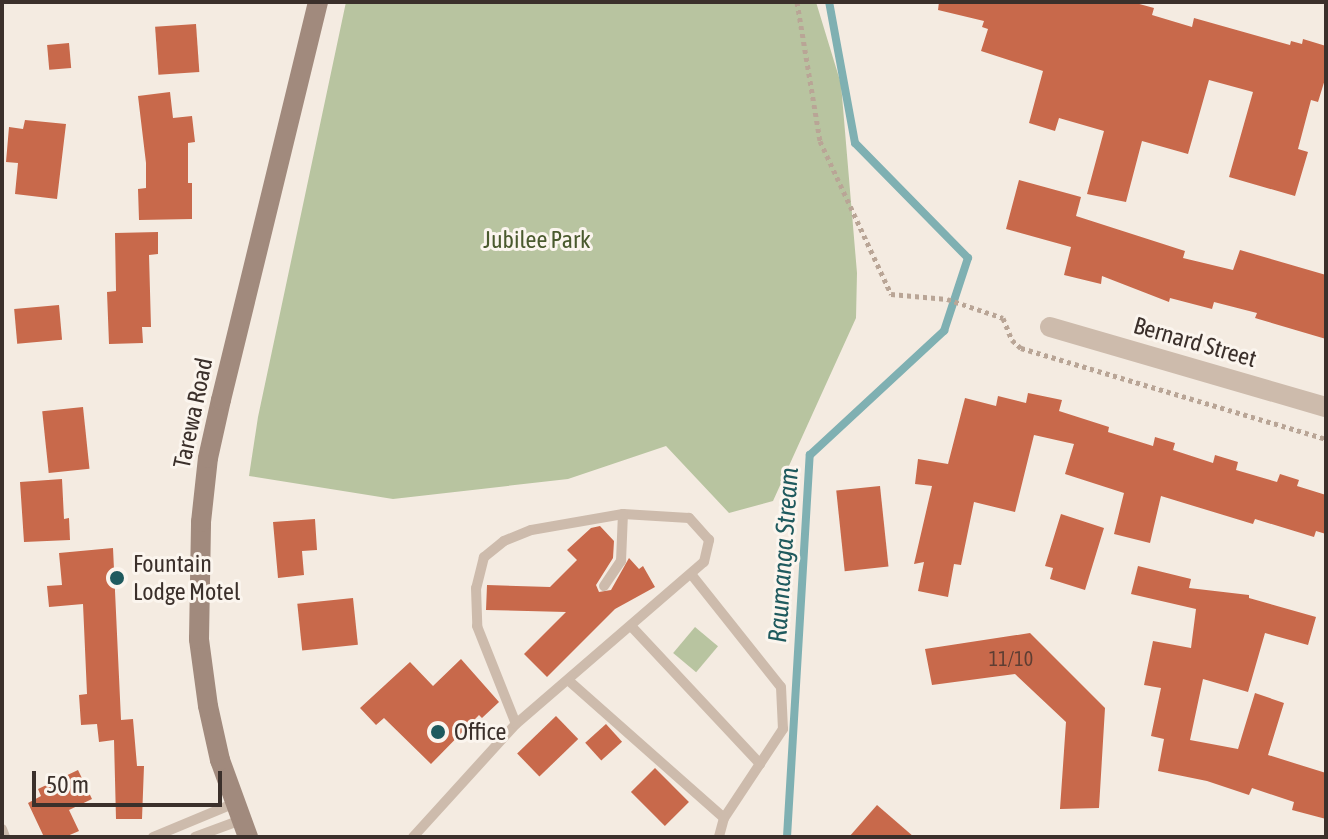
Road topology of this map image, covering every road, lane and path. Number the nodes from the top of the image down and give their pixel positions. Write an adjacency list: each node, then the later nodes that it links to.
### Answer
1 (318, 2): 14 (main road, Tarewa Road)
2 (797, 2): 5 (path)
3 (1050, 327): 4 (street, Bernard Street)
4 (1326, 407)
5 (1326, 439)
6 (623, 514): 7 (lane); 8 (lane); 11 (lane)
7 (691, 574): 9 (lane); 12 (lane)
8 (604, 586)
9 (631, 626): 10 (lane); 12 (lane)
10 (568, 680): 11 (lane); 13 (lane)
11 (516, 724): 19 (lane)
12 (760, 764): 13 (lane)
13 (724, 818): 20 (lane)
14 (241, 820): 17 (lane); 18 (lane)
15 (2, 829): 16 (lane)
16 (5, 837)
17 (153, 837)
18 (195, 837)
19 (413, 837)
20 (719, 837)

